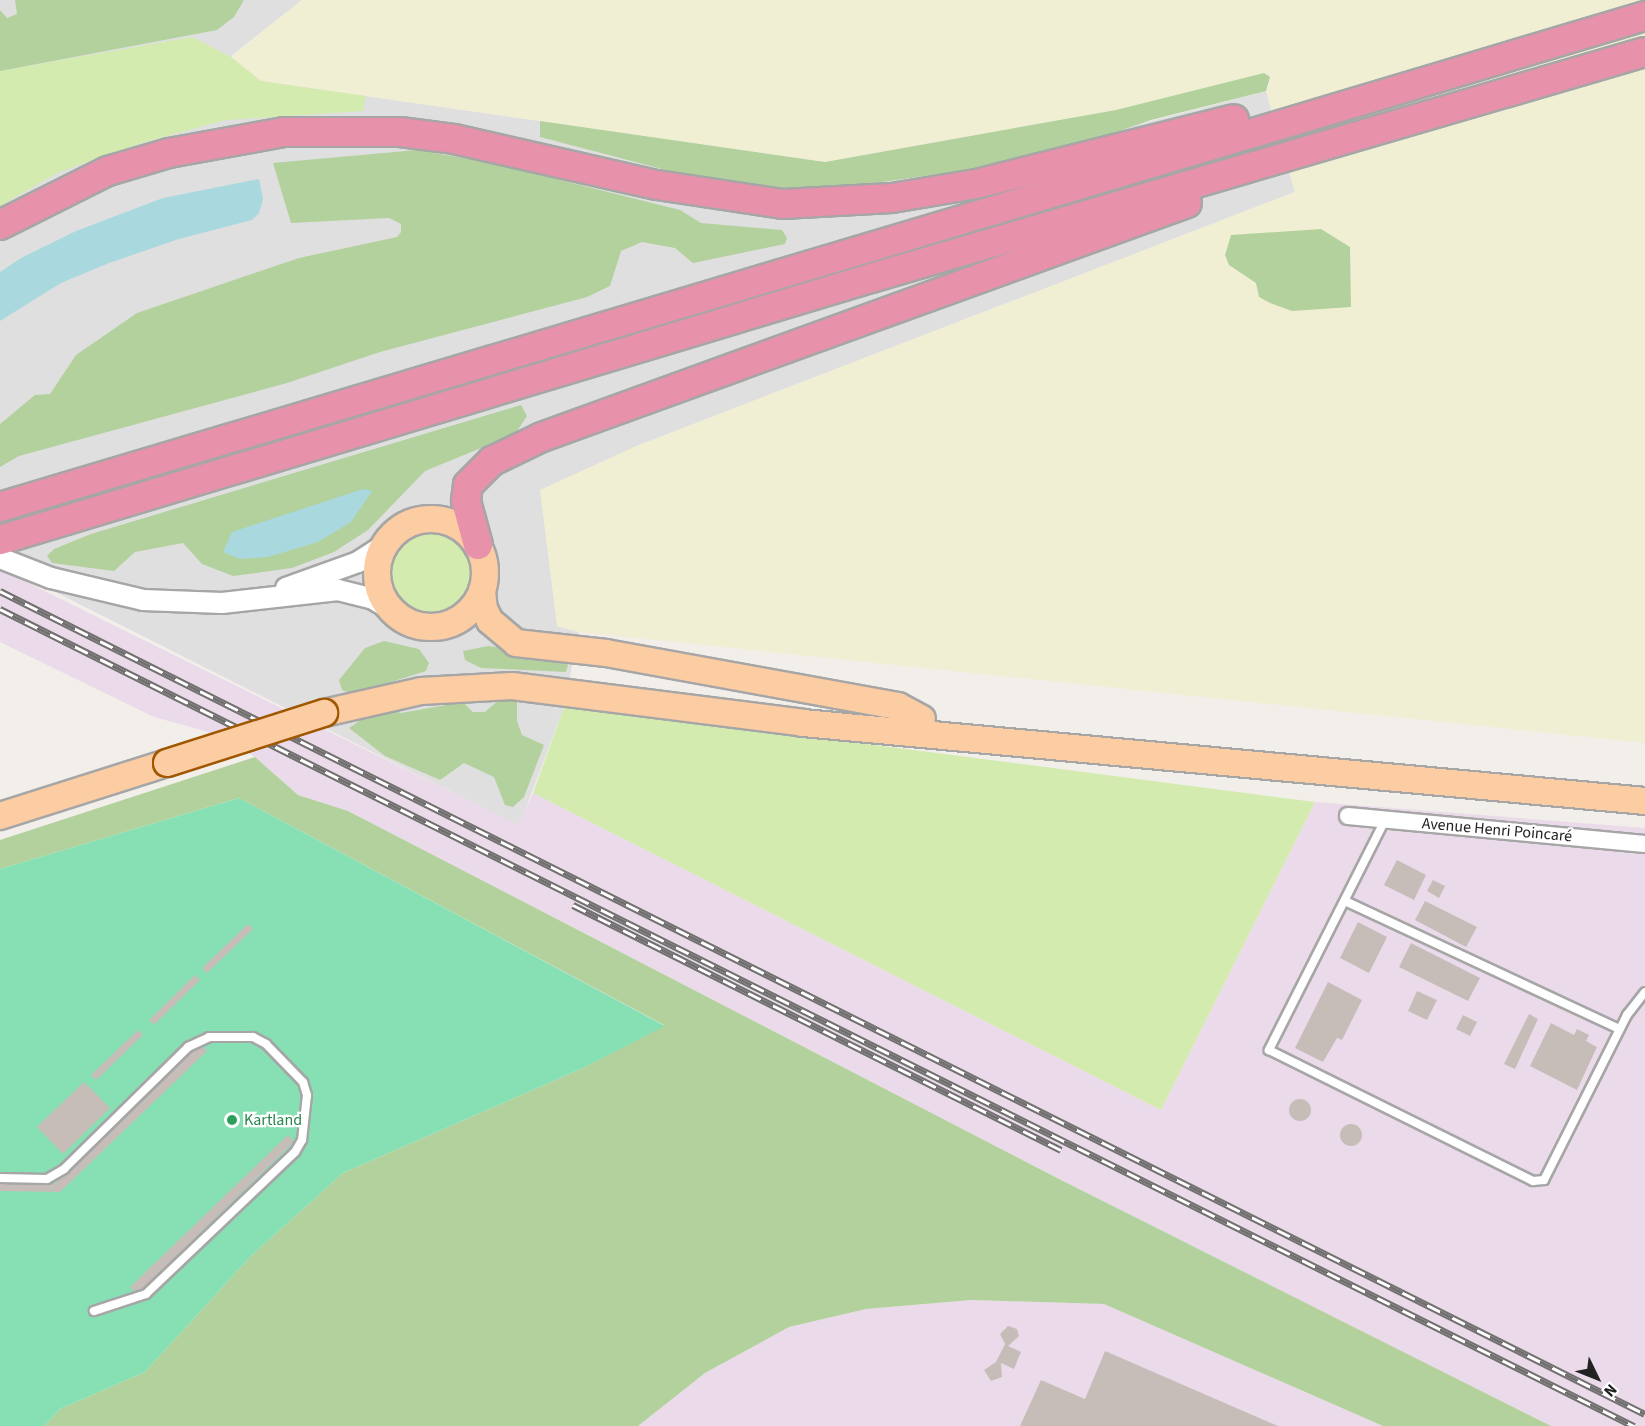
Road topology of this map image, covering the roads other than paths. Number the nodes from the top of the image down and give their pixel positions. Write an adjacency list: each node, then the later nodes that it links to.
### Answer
1 (1645, 16): 3 (highway)
2 (1645, 52): 4 (highway)
3 (1316, 112): 5 (highway); 6 (highway)
4 (1247, 167): 7 (highway); 8 (highway)
5 (0, 225)
6 (0, 507)
7 (477, 544): 9 (main road); 10 (main road)
8 (0, 545): 11 (street)
9 (384, 545): 11 (street); 12 (main road)
10 (482, 591): 12 (main road); 14 (main road)
11 (255, 599): 12 (street)
12 (396, 613)
13 (619, 699): 14 (main road); 16 (main road); 17 (main road, bridge)
14 (922, 719): 15 (main road)
15 (1645, 789)
16 (1645, 801)
17 (0, 816)
18 (1348, 816): 19 (street, Avenue Henri Poincaré)
19 (1385, 820): 20 (street, Avenue Henri Poincaré); 21 (lane)
20 (1645, 844)
21 (1345, 901): 23 (lane); 23 (lane)
22 (1645, 992): 23 (lane)
23 (1620, 1029)
24 (0, 1178): 25 (lane)
25 (94, 1311)

